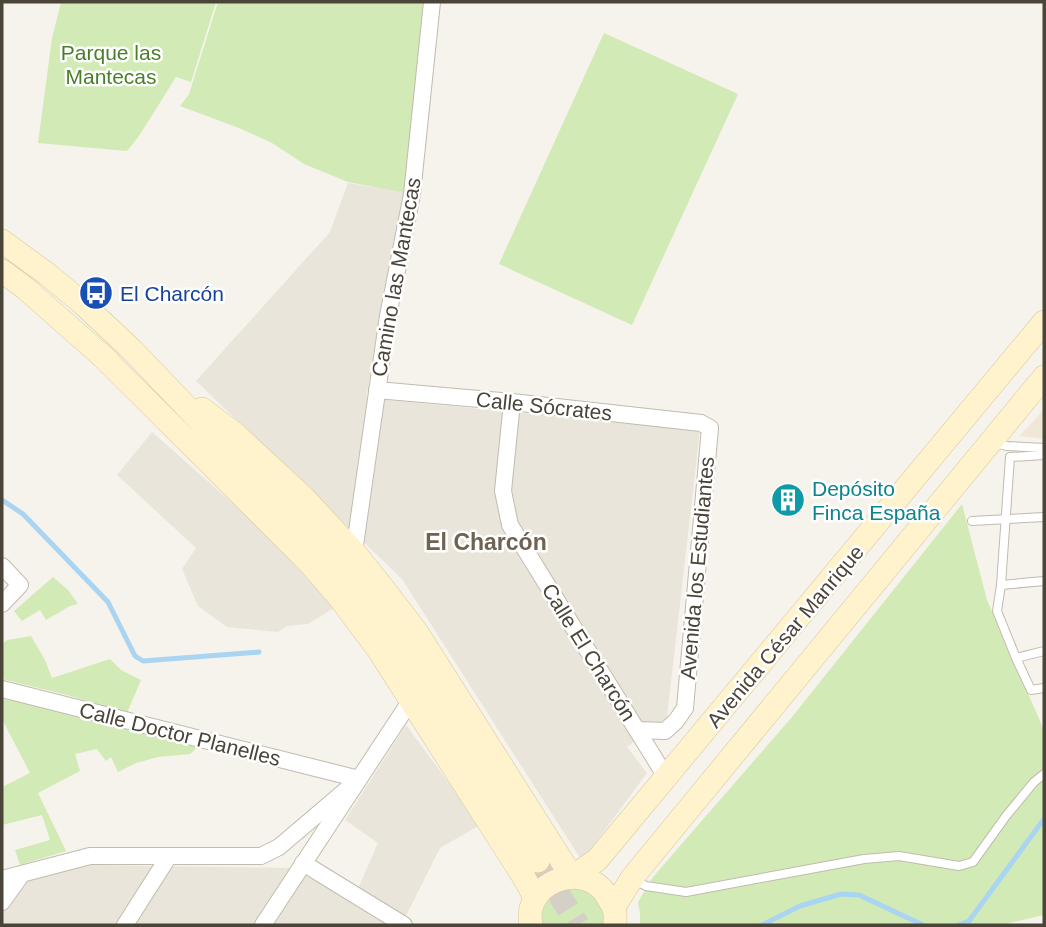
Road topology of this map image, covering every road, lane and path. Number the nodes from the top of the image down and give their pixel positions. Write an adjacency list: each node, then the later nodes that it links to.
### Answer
1 (432, 2): 9 (street, Camino las Mantecas)
2 (2, 241): 6 (main road)
3 (2, 271): 7 (main road)
4 (1044, 322): 5 (main road, Avenida César Manrique)
5 (1036, 350): 23 (main road, Avenida César Manrique)
6 (133, 351): 15 (main road); 19 (main road)
7 (99, 353): 15 (main road); 30 (main road)
8 (1044, 377): 12 (main road, Avenida César Manrique)
9 (377, 390): 10 (street, Calle Sócrates); 19 (street, Camino las Mantecas)
10 (512, 402): 11 (street, Calle Sócrates); 33 (street, Calle El Charcón)
11 (710, 428): 31 (street, Avenida los Estudiantes)
12 (991, 442): 13 (lane); 25 (main road, Avenida César Manrique)
13 (1044, 448)
14 (1044, 455): 17 (lane)
15 (230, 458): 38 (main road)
16 (1044, 517): 17 (lane)
17 (1005, 520): 18 (lane); 22 (lane)
18 (972, 521)
19 (354, 552): 41 (main road)
20 (2, 566): 24 (street)
21 (1044, 581): 22 (lane)
22 (1001, 585): 27 (lane)
23 (812, 603): 25 (main road); 32 (main road, Avenida César Manrique)
24 (2, 604)
25 (840, 625): 43 (main road, Avenida César Manrique)
26 (1044, 651): 27 (lane)
27 (1016, 658): 28 (lane)
28 (1044, 688)
29 (2, 689): 36 (street, Calle Doctor Planelles)
30 (411, 700): 36 (street); 44 (main road)
31 (685, 708): 32 (street); 33 (street)
32 (707, 729): 35 (main road, Avenida César Manrique)
33 (637, 730): 35 (street, Calle El Charcón)
34 (1044, 774): 43 (lane)
35 (666, 778): 41 (main road, Avenida César Manrique)
36 (359, 779): 37 (street); 39 (street)
37 (169, 856): 40 (street); 47 (street)
38 (538, 862)
39 (303, 863): 48 (street); 49 (street)
40 (22, 874): 42 (street); 45 (street)
41 (572, 877): 44 (main road, Avenida César Manrique); 46 (main road)
42 (2, 878)
43 (632, 878): 46 (main road, Avenida César Manrique)
44 (535, 898): 51 (main road)
45 (2, 902)
46 (615, 916)
47 (125, 925)
48 (263, 925)
49 (407, 925): 50 (street)
50 (416, 925)
51 (531, 925)

